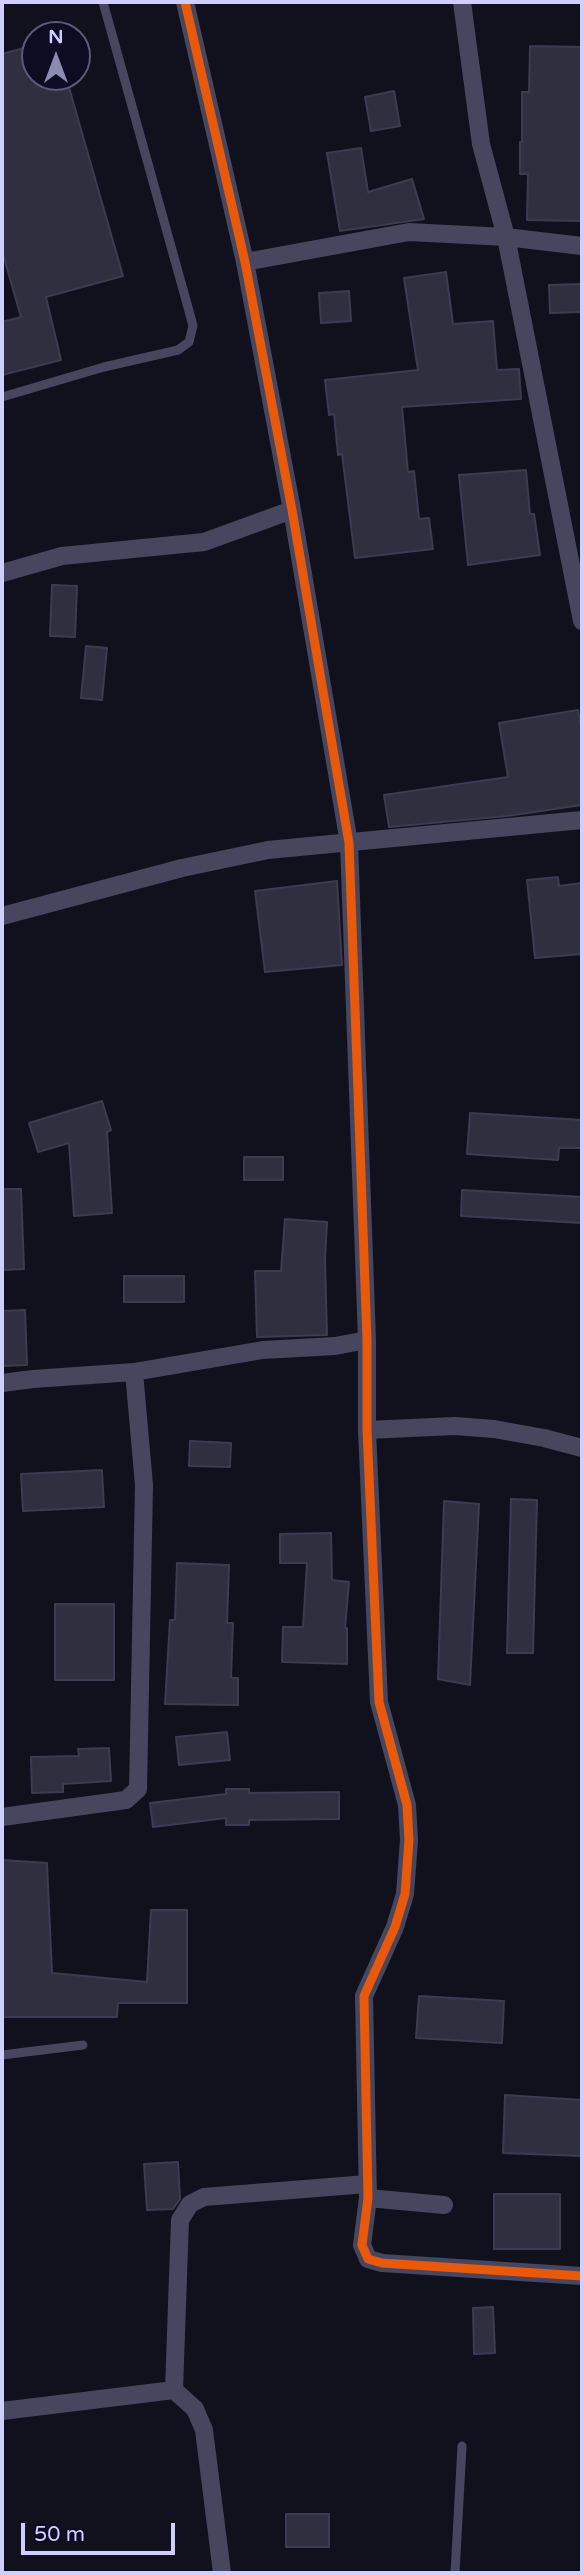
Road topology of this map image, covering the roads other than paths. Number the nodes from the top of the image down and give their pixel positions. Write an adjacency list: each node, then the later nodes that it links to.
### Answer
1 (103, 2): 7 (lane)
2 (185, 2): 6 (street)
3 (462, 2): 4 (street)
4 (506, 237): 5 (street); 6 (street); 10 (street)
5 (582, 246)
6 (245, 262): 8 (street)
7 (2, 397)
8 (292, 510): 9 (street); 12 (street)
9 (2, 573)
10 (582, 621)
11 (582, 820): 12 (street)
12 (349, 843): 13 (street); 14 (street)
13 (2, 916)
14 (367, 1340): 15 (street); 17 (street)
15 (134, 1372): 16 (street); 19 (street)
16 (2, 1383)
17 (367, 1430): 18 (street); 22 (street)
18 (582, 1448)
19 (2, 1817)
20 (83, 2045): 21 (lane)
21 (2, 2055)
22 (367, 2191): 23 (street); 24 (street); 25 (street)
23 (444, 2205)
24 (582, 2276)
25 (174, 2390): 26 (street); 28 (street)
26 (2, 2411)
27 (462, 2446): 29 (lane)
28 (222, 2573)
29 (455, 2573)

